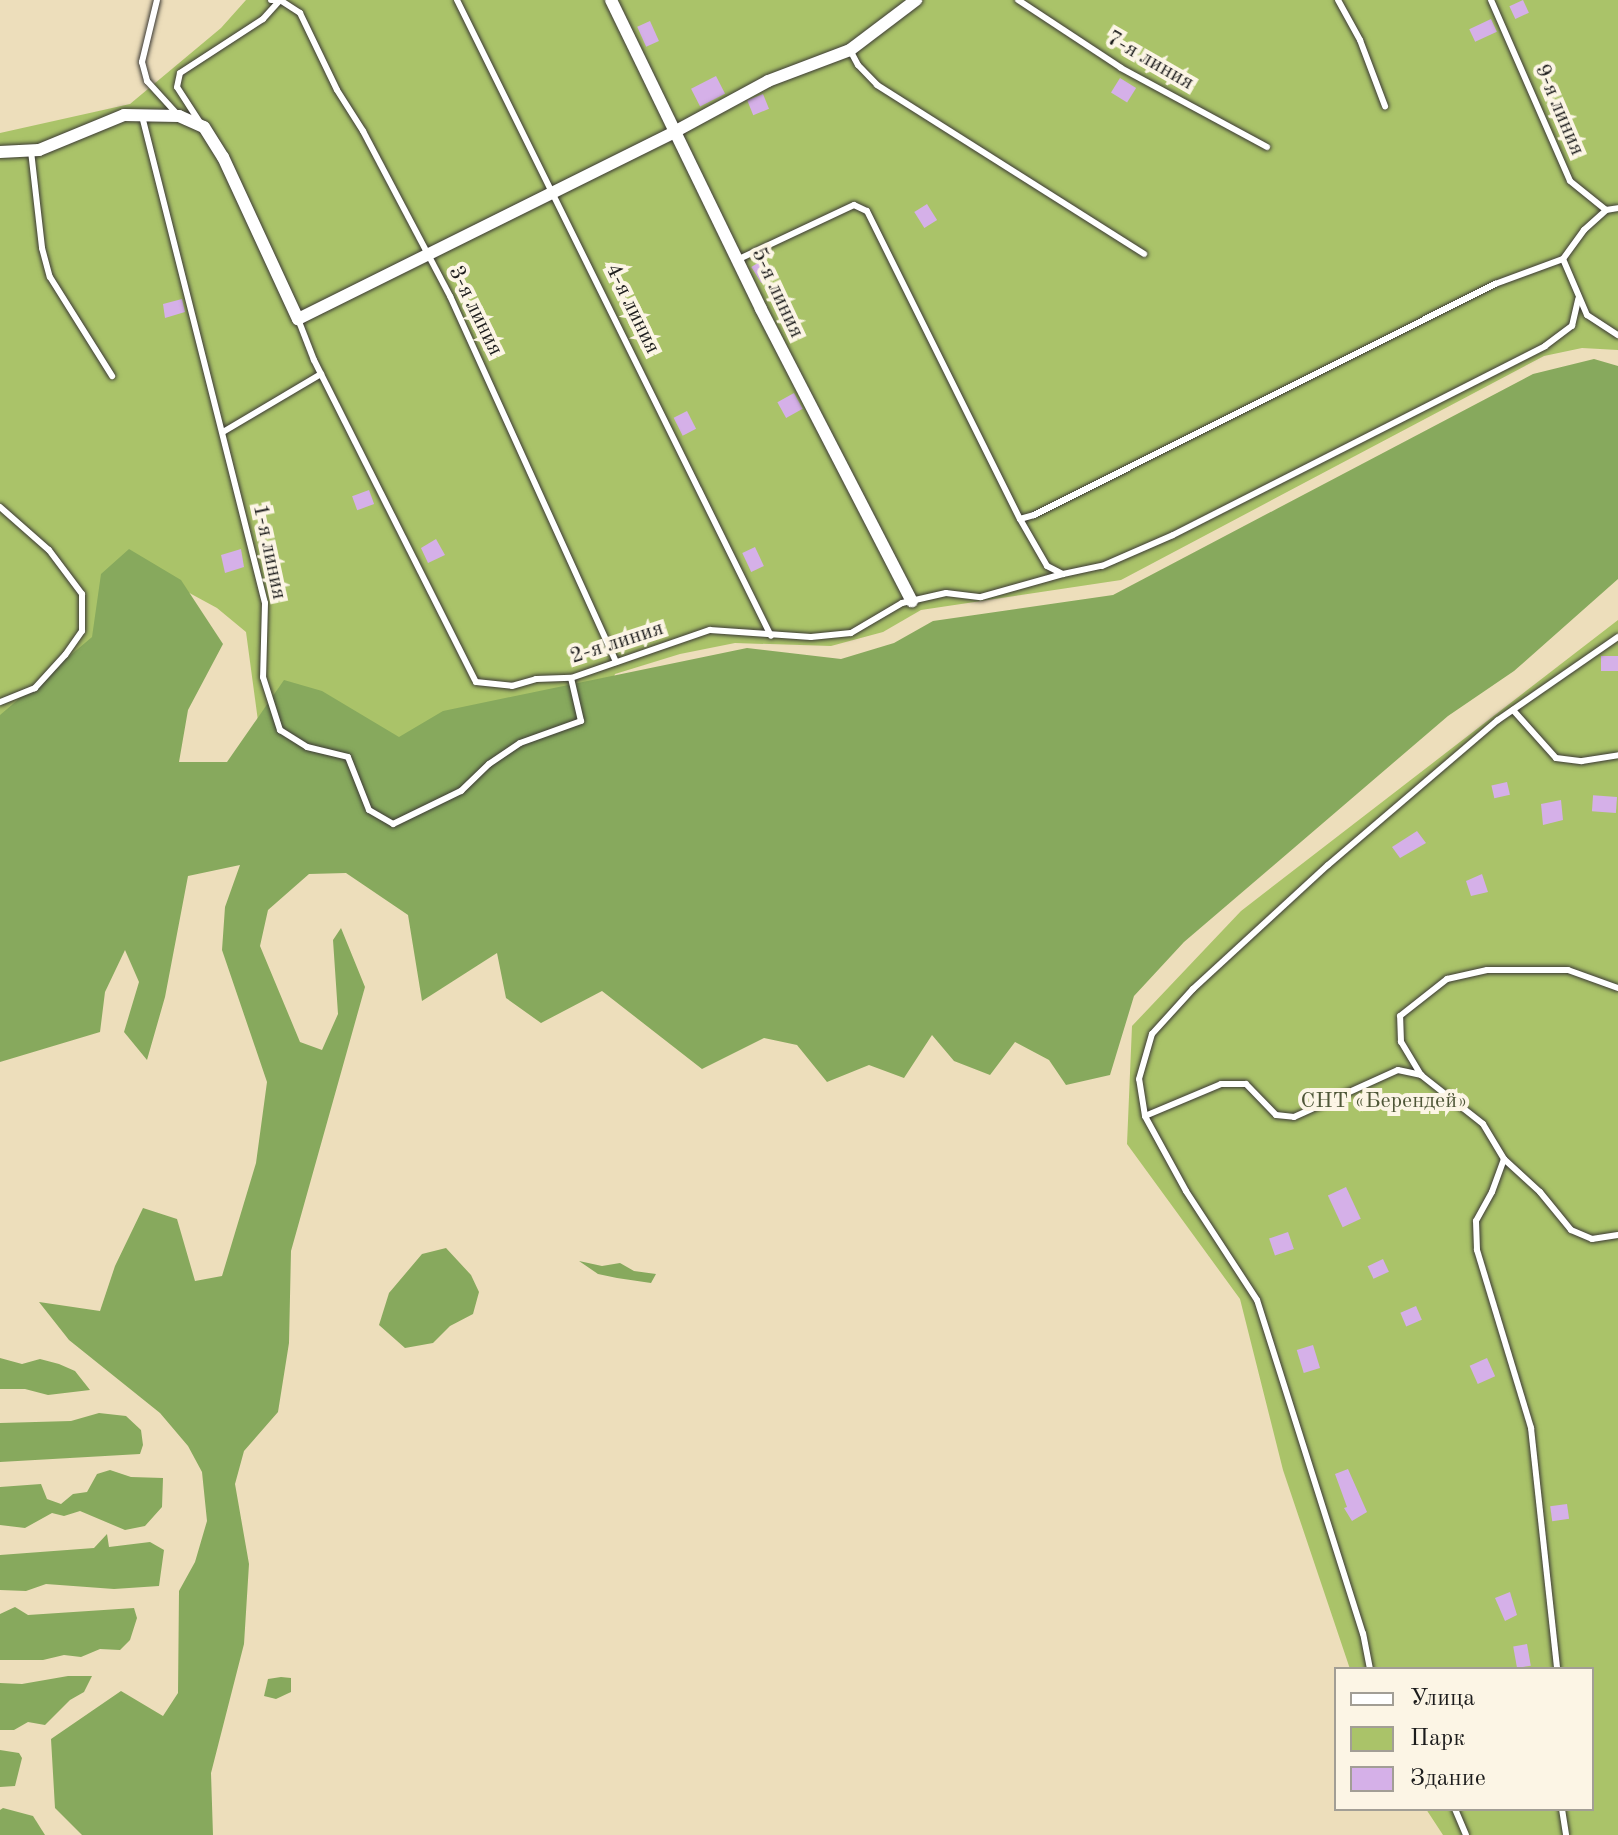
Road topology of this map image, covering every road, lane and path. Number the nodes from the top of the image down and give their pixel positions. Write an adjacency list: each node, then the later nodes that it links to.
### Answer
1 (157, 0): 13 (lane)
2 (271, 0): 3 (lane)
3 (280, 0): 14 (lane); 22 (lane, 3-я линия)
4 (457, 0): 19 (lane, 4-я линия)
5 (611, 0): 15 (street, 5-я линия)
6 (916, 0): 10 (street)
7 (1018, 0): 16 (lane, 7-я линия)
8 (1338, 0): 11 (lane)
9 (1491, 0): 21 (lane, 9-я линия)
10 (850, 50): 15 (street); 23 (lane)
11 (1385, 106)
12 (142, 115): 13 (street); 17 (street); 31 (lane, 1-я линия)
13 (179, 116): 14 (street)
14 (204, 127): 27 (street)
15 (676, 131): 19 (street); 24 (street, 5-я линия)
16 (1267, 147)
17 (31, 150): 18 (street); 30 (lane)
18 (0, 152)
19 (553, 191): 22 (street); 36 (lane, 4-я линия)
20 (1618, 208): 21 (lane)
21 (1606, 210): 25 (lane)
22 (427, 254): 27 (street); 38 (lane, 3-я линия)
23 (1144, 254)
24 (739, 259): 33 (lane); 35 (street, 5-я линия)
25 (1563, 259): 26 (lane); 33 (lane)
26 (1578, 299): 28 (lane); 34 (lane, 2-я линия)
27 (298, 319): 29 (lane, 2-я линия)
28 (1618, 335)
29 (321, 374): 31 (lane); 39 (lane, 2-я линия)
30 (112, 376)
31 (223, 432): 39 (lane, 1-я линия)
32 (0, 507): 40 (lane)
33 (1020, 519): 34 (lane)
34 (1063, 574): 35 (lane, 2-я линия)
35 (912, 601): 36 (lane, 2-я линия)
36 (771, 636): 38 (lane, 2-я линия)
37 (1618, 637): 41 (lane)
38 (616, 662): 39 (lane, 2-я линия)
39 (571, 678)
40 (0, 702)
41 (1513, 710): 42 (lane); 45 (lane)
42 (1618, 755)
43 (1618, 988): 44 (lane)
44 (1421, 1075): 45 (lane); 46 (lane)
45 (1145, 1116): 48 (lane)
46 (1504, 1159): 47 (lane); 49 (lane)
47 (1618, 1235)
48 (1370, 1667)
49 (1557, 1667)
50 (1456, 1811): 52 (lane)
51 (1562, 1811): 53 (lane)
52 (1466, 1835)
53 (1566, 1835)

